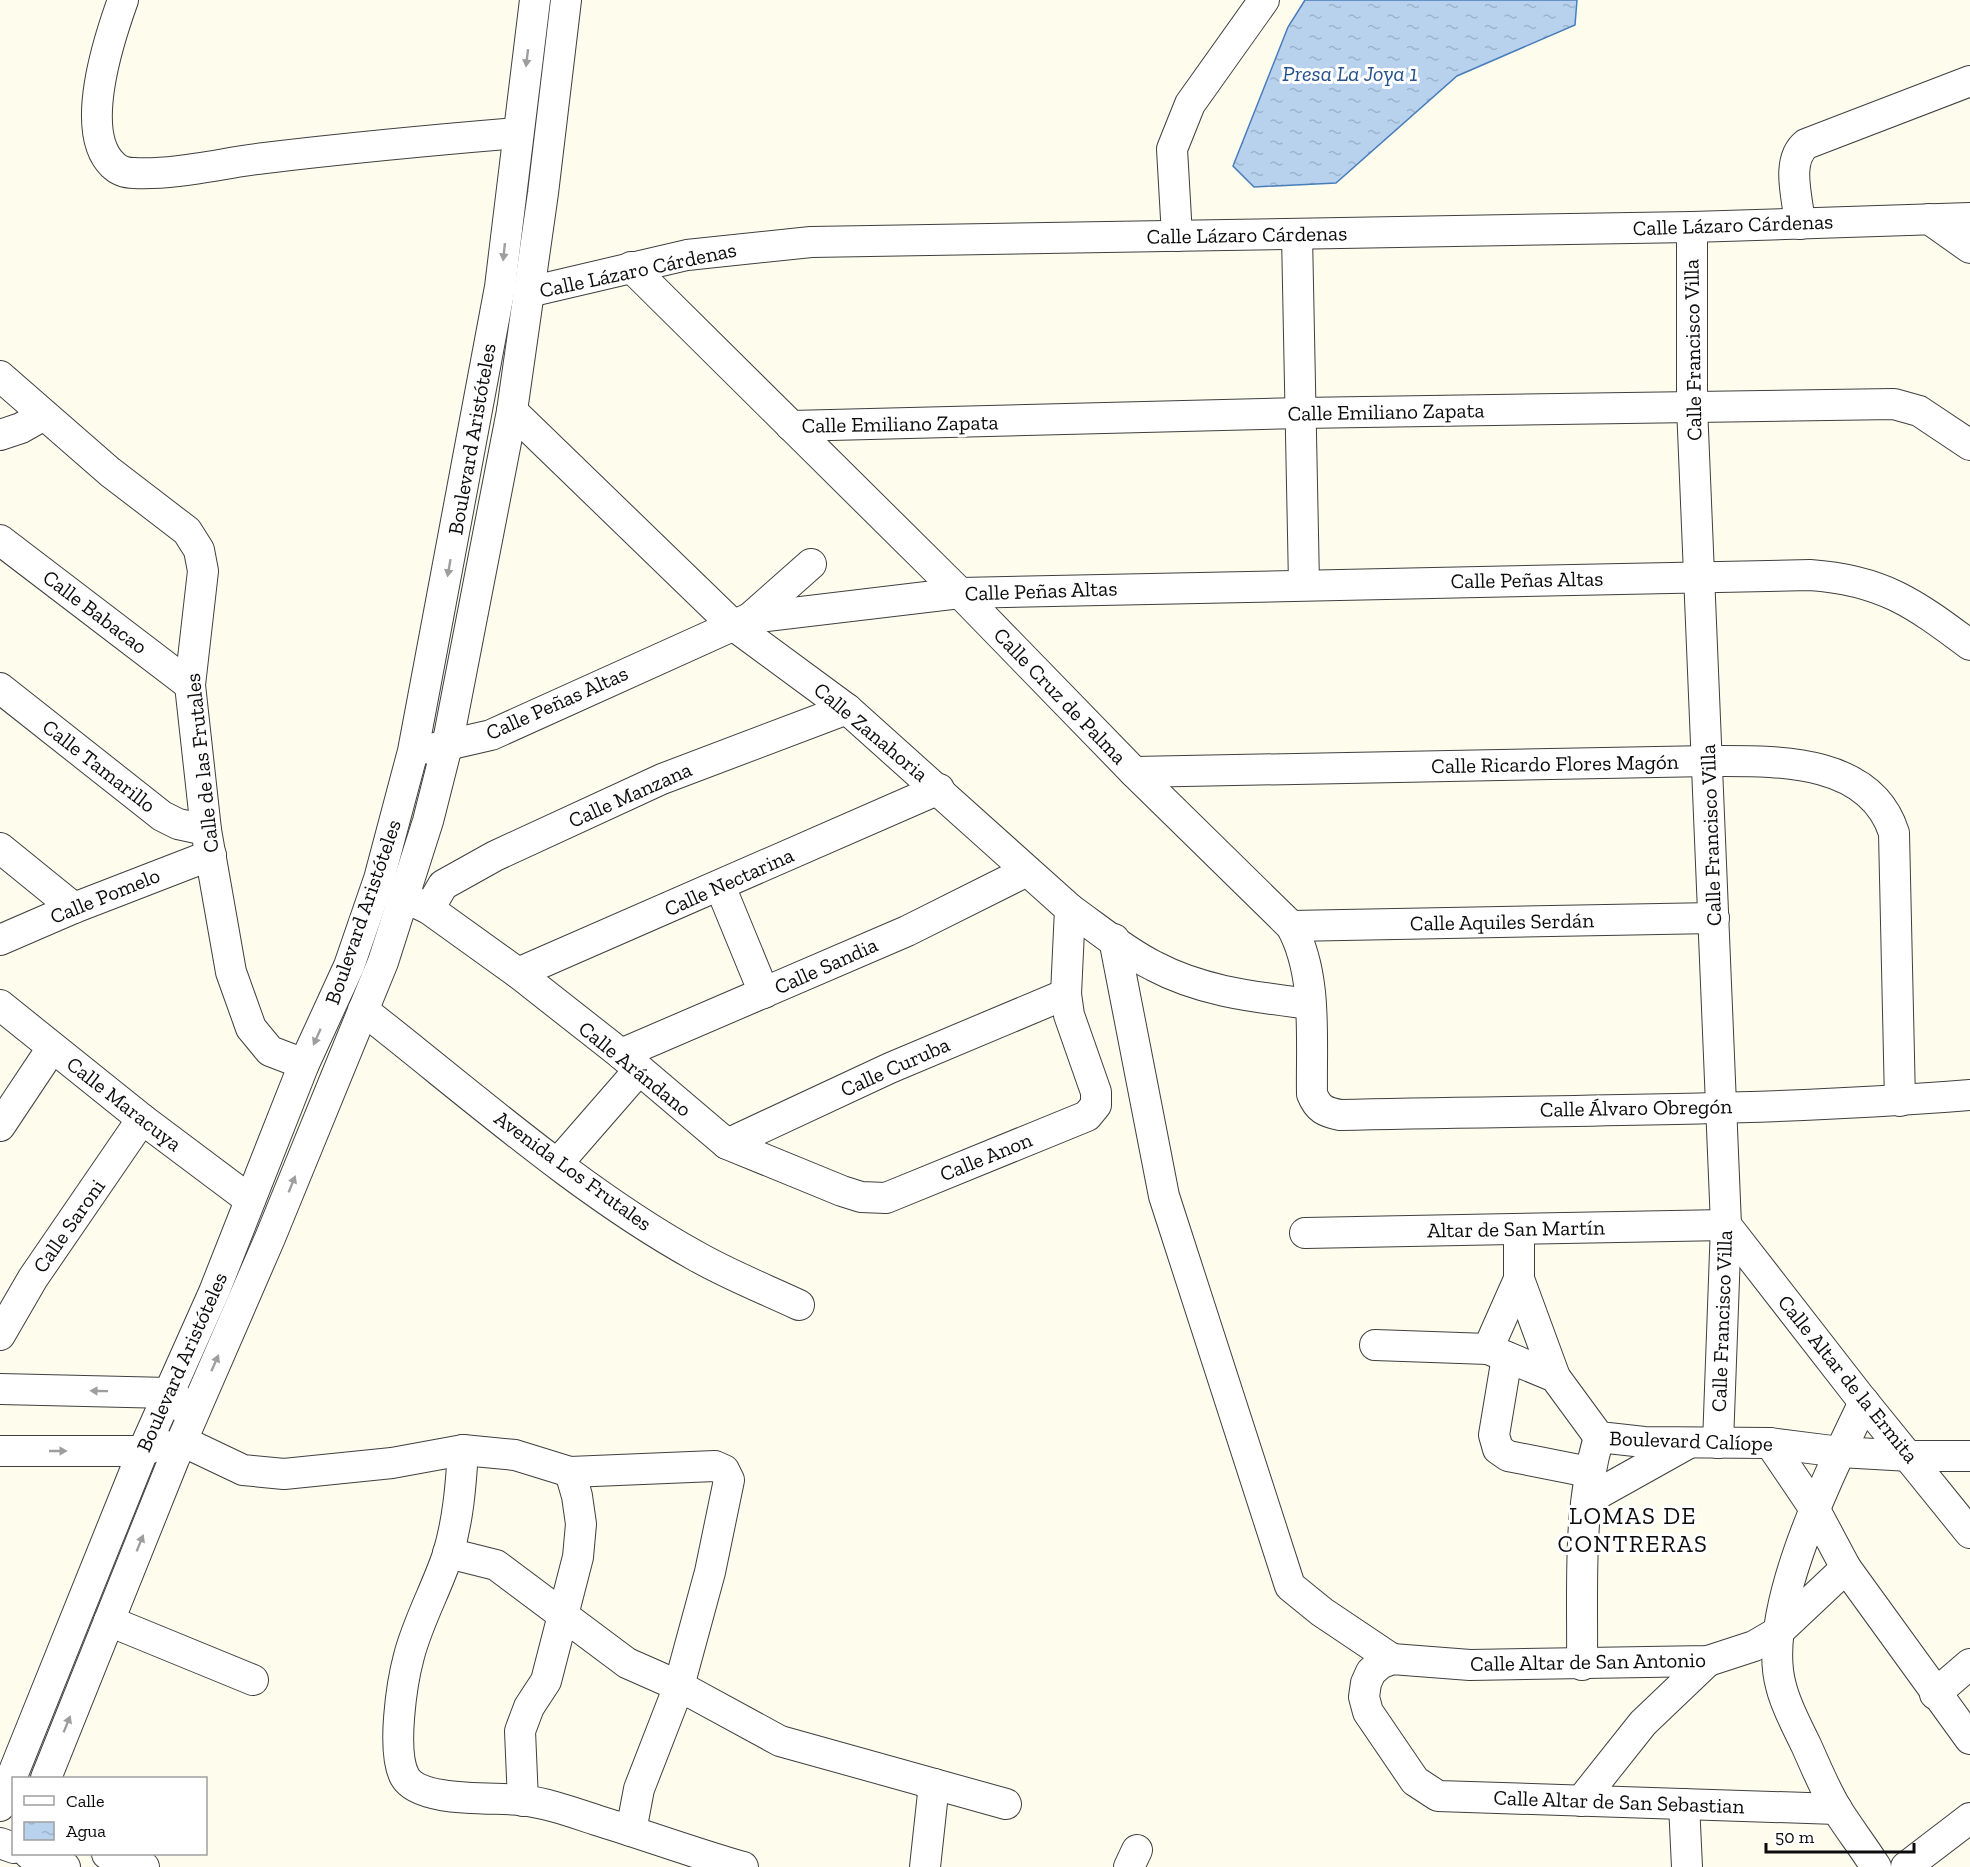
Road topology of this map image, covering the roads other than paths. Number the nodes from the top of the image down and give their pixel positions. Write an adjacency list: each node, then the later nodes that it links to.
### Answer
1 (123, 0): 6 (street)
2 (535, 0): 6 (street, Boulevard Aristóteles, one-way to 6)
3 (566, 0): 15 (street, Boulevard Aristóteles)
4 (1264, 0): 12 (street)
5 (1970, 81): 9 (street)
6 (518, 133): 35 (street, Boulevard Aristóteles, one-way to 35)
7 (1970, 218): 8 (street, Calle Lázaro Cárdenas)
8 (1929, 219): 9 (street, Calle Lázaro Cárdenas); 13 (street)
9 (1800, 224): 10 (street, Calle Lázaro Cárdenas)
10 (1692, 227): 11 (street, Calle Lázaro Cárdenas); 17 (street, Calle Francisco Villa)
11 (1297, 235): 12 (street, Calle Lázaro Cárdenas); 19 (street)
12 (1177, 236): 14 (street, Calle Lázaro Cárdenas)
13 (1970, 248)
14 (631, 267): 15 (street, Calle Lázaro Cárdenas); 21 (street, Calle Cruz de Palma)
15 (529, 292): 18 (street, Boulevard Aristóteles)
16 (0, 376): 20 (street, Calle de las Frutales)
17 (1692, 406): 19 (street, Calle Emiliano Zapata); 23 (street, Calle Emiliano Zapata); 26 (street, Calle Francisco Villa)
18 (512, 411): 29 (street, Calle Zanahoria); 34 (street, Boulevard Aristóteles)
19 (1300, 414): 21 (street, Calle Emiliano Zapata); 27 (street)
20 (44, 415): 22 (street); 31 (street, Calle de las Frutales)
21 (791, 426): 28 (street, Calle Cruz de Palma)
22 (0, 435)
23 (1970, 445)
24 (0, 540): 31 (street, Calle Babacao)
25 (811, 564): 29 (street)
26 (1699, 576): 27 (street, Calle Peñas Altas); 30 (street, Calle Peñas Altas); 36 (street, Calle Francisco Villa)
27 (1304, 584): 28 (street, Calle Peñas Altas)
28 (960, 593): 29 (street, Calle Peñas Altas); 37 (street, Calle Cruz de Palma)
29 (742, 621): 33 (street, Calle Zanahoria); 34 (street, Calle Peñas Altas)
30 (1970, 645)
31 (190, 685): 39 (street, Calle de las Frutales)
32 (0, 688): 39 (street, Calle Tamarillo)
33 (847, 709): 38 (street, Calle Zanahoria); 43 (street, Calle Manzana)
34 (447, 746): 35 (street, Calle Peñas Altas); 43 (street, Boulevard Aristóteles)
35 (412, 751): 58 (street, Boulevard Aristóteles, one-way to 58)
36 (1709, 761): 37 (street, Calle Ricardo Flores Magón); 46 (street, Calle Francisco Villa); 61 (street, Calle Ricardo Flores Magón)
37 (1134, 772): 47 (street, Calle Cruz de Palma)
38 (939, 789): 41 (street, Calle Zanahoria); 42 (street, Calle Nectarina)
39 (209, 842): 44 (street, Calle Pomelo); 58 (street, Calle de las Frutales)
40 (0, 848): 44 (street)
41 (1027, 871): 45 (street, Calle Zanahoria); 51 (street, Calle Sandia)
42 (720, 886): 50 (street, Calle Nectarina); 51 (street)
43 (417, 903): 50 (street, Calle Arándano); 55 (street, Boulevard Aristóteles)
44 (74, 908): 49 (street, Calle Pomelo)
45 (1070, 909): 48 (street, Calle Zanahoria); 52 (street)
46 (1714, 918): 47 (street, Calle Aquiles Serdán); 62 (street, Calle Francisco Villa)
47 (1291, 926): 53 (street, Calle Cruz de Palma)
48 (1114, 939): 53 (street, Calle Zanahoria); 102 (street)
49 (0, 940)
50 (518, 974): 57 (street, Calle Arándano)
51 (764, 993): 57 (street, Calle Sandia)
52 (1066, 994): 65 (street, Calle Curuba); 67 (street, Calle Anon)
53 (1310, 1004): 59 (street, Calle Cruz de Palma)
54 (0, 1005): 56 (street, Calle Maracuya)
55 (363, 1010): 66 (street, Avenida Los Frutales); 84 (street, Boulevard Aristóteles, one-way to 55)
56 (52, 1048): 63 (street, Calle Maracuya); 64 (street)
57 (630, 1062): 65 (street, Calle Arándano); 66 (street)
58 (304, 1065): 68 (street, Boulevard Aristóteles)
59 (1312, 1094): 62 (street, Calle Álvaro Obregón)
60 (1970, 1095): 61 (street, Calle Álvaro Obregón)
61 (1900, 1101): 62 (street, Calle Álvaro Obregón)
62 (1721, 1106): 69 (street, Calle Francisco Villa)
63 (142, 1119): 68 (street, Calle Maracuya); 75 (street, Calle Saroni)
64 (0, 1126)
65 (727, 1144): 67 (street, Calle Arándano)
66 (558, 1163): 74 (street, Avenida Los Frutales)
67 (886, 1198)
68 (250, 1200): 73 (street, Boulevard Aristóteles)
69 (1726, 1226): 70 (street, Altar de San Martín); 82 (street, Calle Altar de la Ermita); 85 (street, Calle Francisco Villa)
70 (1519, 1229): 71 (street, Altar de San Martín); 72 (street)
71 (1305, 1233)
72 (1519, 1279): 77 (street); 78 (street, Boulevard Calíope)
73 (214, 1292): 80 (street); 81 (street, Boulevard Aristóteles)
74 (799, 1305)
75 (3, 1323)
76 (1375, 1345): 77 (street)
77 (1498, 1353): 78 (street); 94 (street)
78 (1555, 1377): 83 (street, Boulevard Calíope)
79 (0, 1389): 80 (street, one-way to 79)
80 (132, 1392): 81 (street)
81 (169, 1393): 84 (street); 89 (street, Boulevard Aristóteles)
82 (1864, 1402): 90 (street); 91 (street, Calle Altar de la Ermita)
83 (1599, 1437): 85 (street, Boulevard Calíope); 94 (street)
84 (179, 1442): 87 (street); 89 (street); 100 (street, Boulevard Aristóteles, one-way to 84)
85 (1704, 1443): 86 (street, Boulevard Calíope); 94 (street)
86 (1770, 1443): 90 (street, Boulevard Calíope); 95 (street)
87 (463, 1450): 93 (street); 97 (street)
88 (0, 1451): 89 (street, one-way to 89)
89 (143, 1451): 116 (street, Boulevard Aristóteles)
90 (1840, 1452): 91 (street, Boulevard Calíope); 95 (street)
91 (1910, 1456): 92 (street, Boulevard Calíope); 96 (street, Calle Altar de la Ermita)
92 (1970, 1456)
93 (570, 1472): 99 (street); 107 (street)
94 (1588, 1486): 105 (street)
95 (1814, 1508): 98 (street); 101 (street)
96 (1970, 1533)
97 (448, 1553): 99 (street); 112 (street)
98 (1846, 1569): 101 (street, Calle Altar de San Antonio); 108 (street)
99 (564, 1616): 107 (street); 112 (street)
100 (109, 1621): 106 (street); 110 (street, Boulevard Aristóteles, one-way to 100)
101 (1778, 1632): 103 (street, Calle Altar de San Antonio); 117 (street)
102 (1392, 1659): 105 (street, Calle Altar de San Antonio); 113 (street, Calle Altar de San Sebastian)
103 (1708, 1661): 105 (street, Calle Altar de San Antonio); 113 (street)
104 (1970, 1664): 108 (street)
105 (1582, 1665)
106 (253, 1680)
107 (679, 1686): 111 (street); 119 (street)
108 (1935, 1694): 109 (street)
109 (1970, 1739)
110 (47, 1777)
111 (933, 1784): 114 (street); 125 (street)
112 (523, 1801): 119 (street)
113 (1581, 1801): 115 (street, Calle Altar de San Sebastian)
114 (1006, 1804)
115 (1684, 1804): 117 (street, Calle Altar de San Sebastian); 126 (street)
116 (0, 1806)
117 (1837, 1809): 127 (street)
118 (1970, 1818): 128 (street)
119 (631, 1831): 124 (street)
120 (31, 1855): 122 (street)
121 (110, 1855): 123 (street)
122 (65, 1867)
123 (144, 1867)
124 (743, 1867)
125 (925, 1867)
126 (1687, 1867)
127 (1876, 1867)
128 (1906, 1867)

